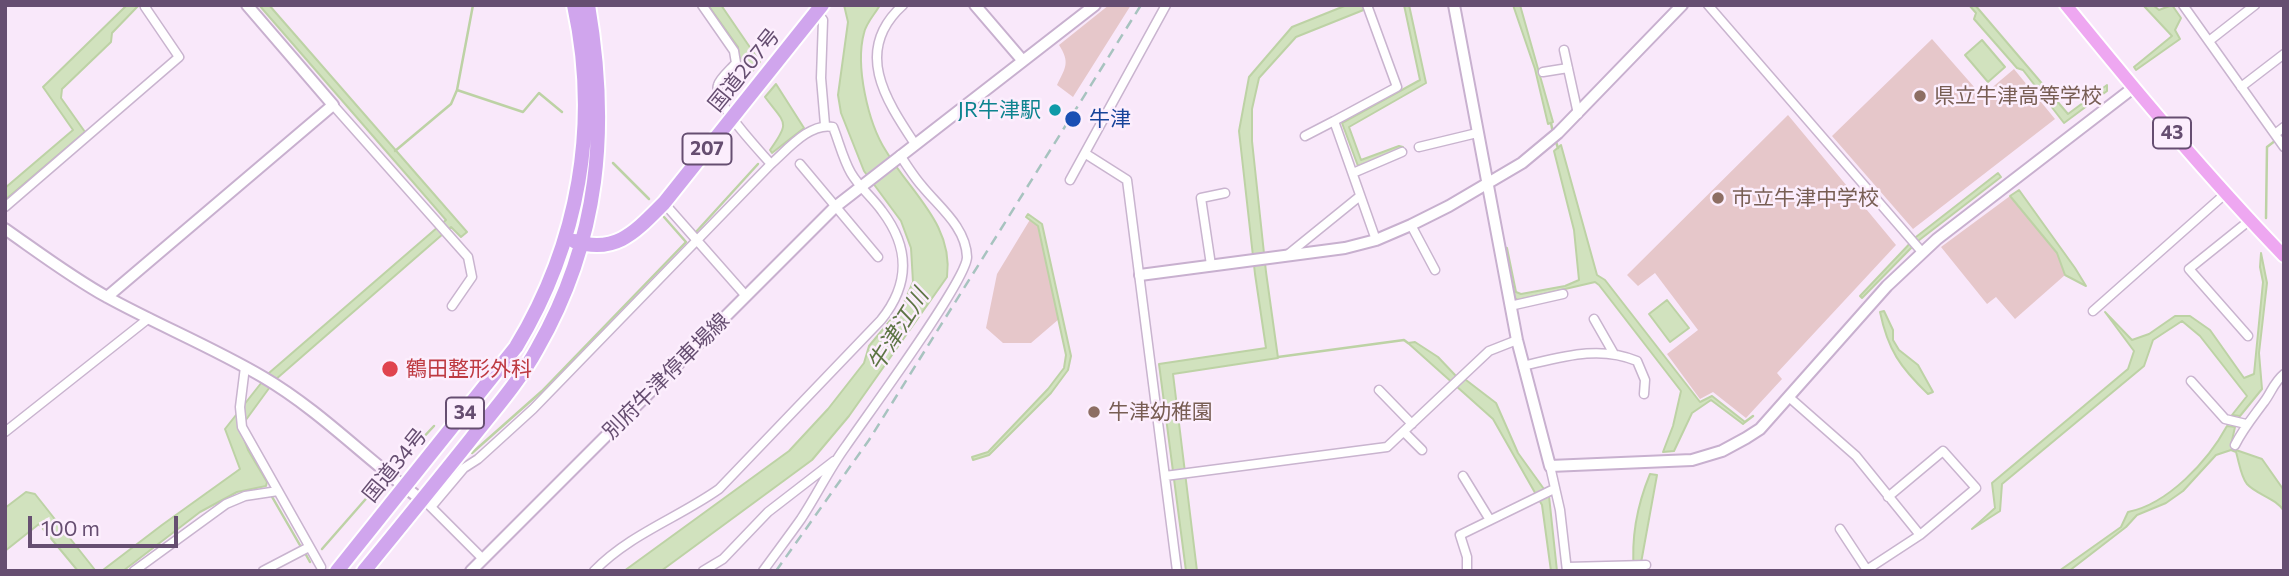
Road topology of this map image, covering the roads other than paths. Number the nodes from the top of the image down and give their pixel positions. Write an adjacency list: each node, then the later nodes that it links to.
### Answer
1 (147, 5): 50 (street)
2 (247, 5): 26 (street)
3 (574, 5): 55 (highway, 34)
4 (588, 5): 58 (highway, 34)
5 (702, 5): 28 (street)
6 (903, 5): 35 (street)
7 (975, 5): 21 (street)
8 (1095, 5): 21 (street)
9 (1166, 5): 38 (street)
10 (1454, 5): 32 (street)
11 (1682, 5): 27 (street)
12 (1708, 5): 59 (street)
13 (2066, 5): 25 (main road, 43)
14 (2183, 5): 18 (street)
15 (2255, 5): 18 (street)
16 (1367, 7): 29 (street)
17 (820, 8): 28 (highway, 国道207号 / 207); 30 (street)
18 (2208, 41): 24 (street)
19 (1564, 50): 22 (street)
20 (2284, 54): 24 (street)
21 (1023, 61): 35 (street)
22 (1568, 68): 23 (street); 27 (street)
23 (1543, 72)
24 (2241, 87): 34 (street)
25 (2133, 88): 47 (main road, 43); 59 (street)
26 (333, 105): 68 (street); 69 (street)
27 (1578, 114): 44 (street)
28 (732, 118): 40 (street); 49 (highway, 国道207号 / 207)
29 (1334, 121): 33 (street); 42 (street)
30 (825, 125): 40 (street); 45 (street)
31 (2284, 127): 34 (street)
32 (1477, 134): 36 (street); 44 (street)
33 (1305, 136)
34 (2279, 140)
35 (915, 144): 39 (street)
36 (1419, 147)
37 (1402, 152): 42 (street)
38 (1086, 154): 43 (street); 65 (street)
39 (899, 157): 45 (street, 別府牛津停車場線); 90 (street)
40 (771, 164): 56 (street)
41 (800, 164): 51 (street)
42 (1353, 173): 48 (street)
43 (1070, 180)
44 (1488, 184): 53 (street); 70 (street)
45 (862, 185): 51 (street, 別府牛津停車場線); 113 (street)
46 (1225, 193): 63 (street)
47 (2225, 194): 52 (main road, 43); 71 (street)
48 (1360, 196): 57 (street); 61 (street)
49 (664, 203): 56 (street); 58 (highway, 国道207号 / 207)
50 (5, 207)
51 (835, 207): 60 (street); 67 (street, 別府牛津停車場線)
52 (2249, 220): 62 (main road, 43); 74 (street)
53 (1411, 225): 57 (street); 64 (street)
54 (5, 229): 68 (street)
55 (566, 238): 58 (highway, 国道207号 / 207); 94 (highway, 国道34号 / 34)
56 (695, 240): 67 (street); 98 (street)
57 (1376, 240): 61 (street)
58 (582, 244): 98 (highway, 国道34号 / 34)
59 (1916, 246): 83 (street)
60 (877, 257)
61 (1286, 257): 63 (street)
62 (2284, 257)
63 (1211, 265): 65 (street)
64 (1435, 270)
65 (1140, 275): 92 (street)
66 (1563, 294): 70 (street)
67 (746, 296): 103 (street, 別府牛津停車場線)
68 (107, 297): 72 (street)
69 (452, 306)
70 (1510, 306): 75 (street)
71 (2093, 311)
72 (149, 318): 78 (street); 86 (street)
73 (1594, 319): 76 (street)
74 (2248, 336)
75 (1517, 340): 77 (street); 84 (street)
76 (1614, 355): 77 (street); 82 (street)
77 (1523, 366): 91 (street)
78 (245, 368): 94 (street); 96 (street)
79 (2284, 374): 85 (street)
80 (2191, 381): 85 (street)
81 (1379, 390): 84 (street)
82 (1644, 394)
83 (1790, 398): 91 (street); 97 (street)
84 (1412, 424): 87 (street)
85 (2246, 424): 88 (street)
86 (5, 432)
87 (1405, 432): 89 (street); 92 (street)
88 (2235, 445)
89 (1422, 450)
90 (837, 460): 114 (street); 115 (street)
91 (1550, 466): 95 (street)
92 (1165, 476): 116 (street)
93 (1463, 476): 99 (street)
94 (403, 487): 98 (street); 110 (highway, 国道34号 / 34)
95 (1554, 489): 99 (street); 106 (street)
96 (278, 491): 102 (street); 108 (street)
97 (1888, 497): 101 (street); 101 (street)
98 (427, 503): 103 (street); 111 (highway, 国道34号 / 34)
99 (1490, 520): 117 (street)
100 (1840, 529): 107 (street)
101 (1920, 535): 107 (street)
102 (309, 547): 105 (street); 109 (street)
103 (483, 559): 112 (street, 別府牛津停車場線)
104 (1646, 565): 106 (street)
105 (321, 567)
106 (1567, 569)
107 (1866, 570)
108 (134, 571)
109 (264, 571)
110 (337, 571)
111 (364, 571)
112 (471, 571)
113 (594, 571)
114 (703, 571)
115 (763, 571)
116 (1177, 571)
117 (1467, 571)

